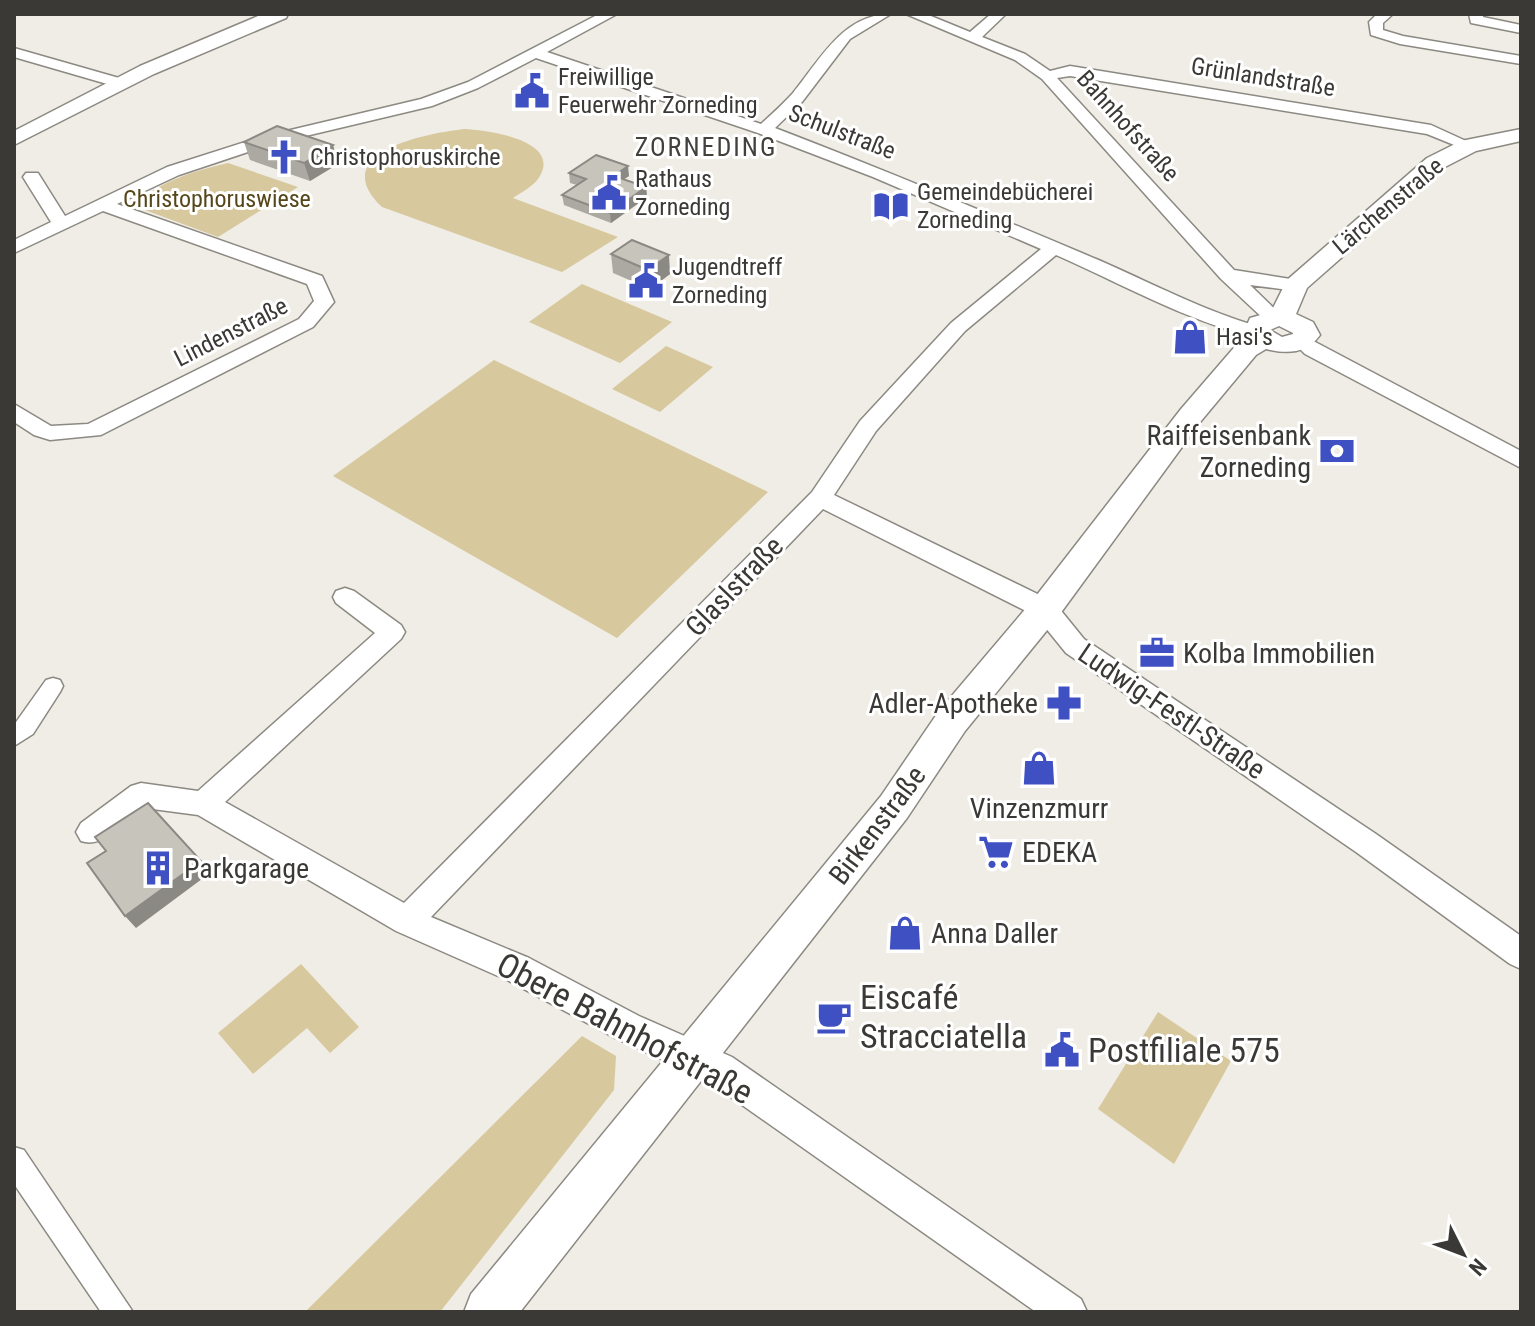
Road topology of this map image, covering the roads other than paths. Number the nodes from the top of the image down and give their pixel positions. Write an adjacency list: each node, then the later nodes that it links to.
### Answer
1 (279, 14): 14 (street)
2 (610, 14): 11 (street)
3 (884, 14): 15 (street)
4 (913, 14): 9 (street, Bahnhofstraße)
5 (999, 14): 9 (street)
6 (1386, 14): 12 (street)
7 (1476, 14): 8 (street)
8 (1521, 29)
9 (974, 36): 13 (street, Bahnhofstraße)
10 (14, 52): 14 (street)
11 (534, 53): 15 (street, Schulstraße); 20 (street)
12 (1521, 60)
13 (1047, 76): 18 (street, Grünlandstraße); 24 (street, Bahnhofstraße)
14 (121, 83): 17 (street)
15 (764, 130): 23 (street, Schulstraße)
16 (1521, 135): 18 (street, Lärchenstraße)
17 (14, 139)
18 (1469, 146): 25 (street, Lärchenstraße)
19 (32, 177): 21 (street)
20 (100, 204): 21 (street); 28 (street, Lindenstraße)
21 (60, 222): 22 (street)
22 (14, 247)
23 (1053, 248): 26 (street, Schulstraße); 30 (street, Glaslstraße)
24 (1228, 275): 25 (street); 26 (street, Bahnhofstraße)
25 (1296, 285): 26 (street, Lärchenstraße)
26 (1269, 326): 27 (street); 32 (street, Birkenstraße)
27 (1302, 341): 29 (street)
28 (14, 411)
29 (1521, 461)
30 (820, 498): 32 (street, Ludwig-Festl-Straße); 37 (street, Glaslstraße)
31 (345, 597): 35 (street)
32 (1045, 609): 38 (street, Ludwig-Festl-Straße); 39 (street, Birkenstraße)
33 (53, 686): 34 (street)
34 (14, 737)
35 (203, 804): 36 (street, Obere Bahnhofstraße); 37 (street, Obere Bahnhofstraße)
36 (91, 832)
37 (407, 921): 39 (street, Obere Bahnhofstraße)
38 (1518, 945)
39 (695, 1057): 42 (street, Birkenstraße); 43 (street, Obere Bahnhofstraße)
40 (14, 1160): 41 (street)
41 (118, 1312)
42 (489, 1312)
43 (1068, 1312)

